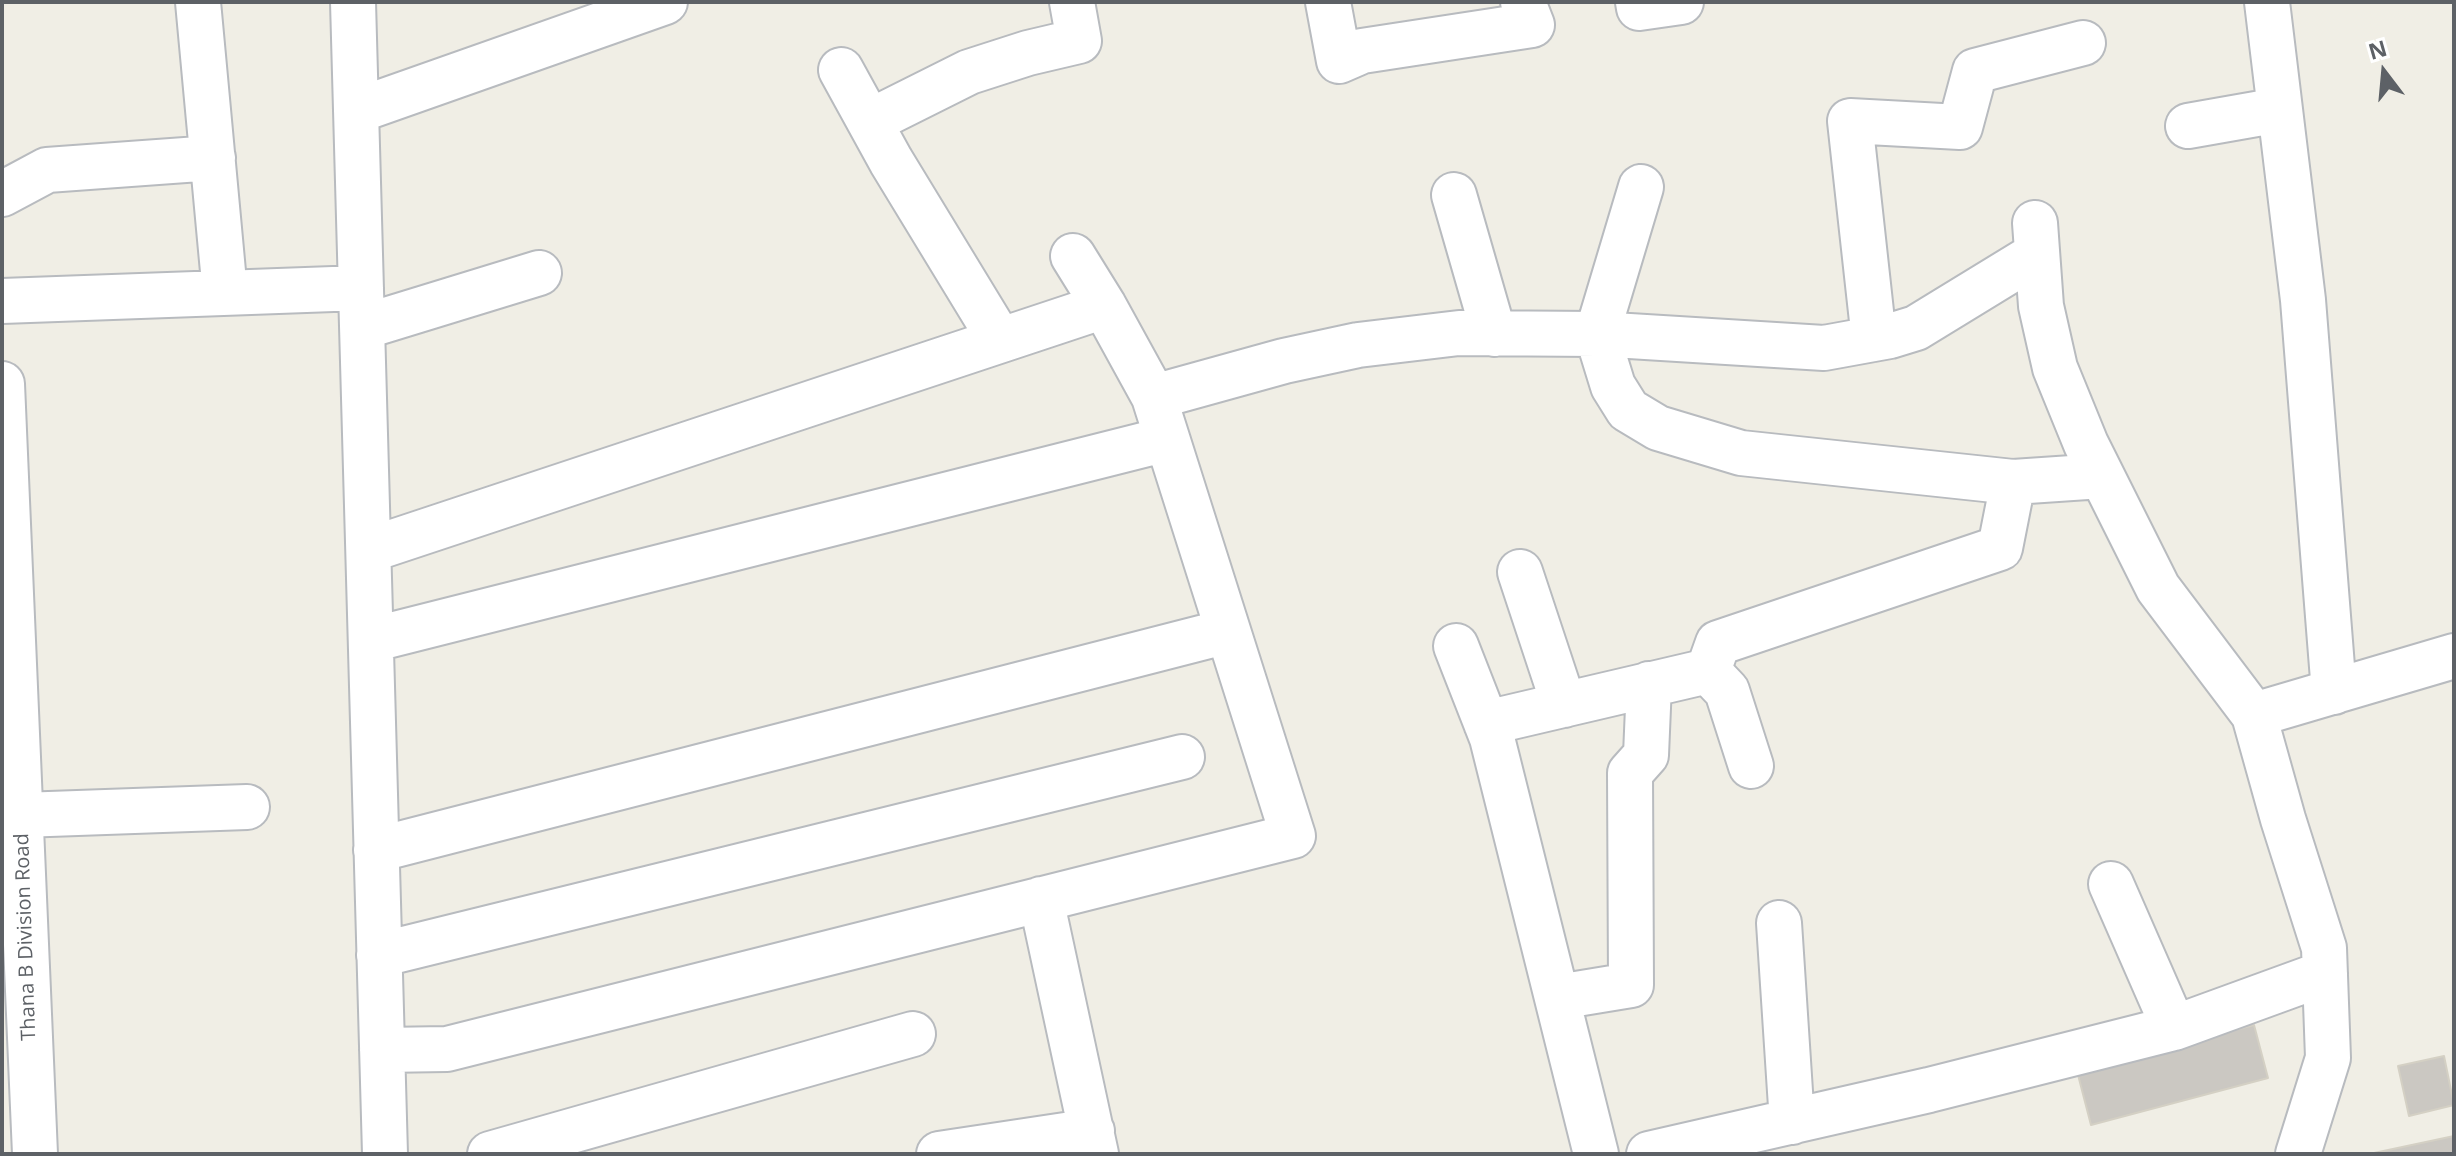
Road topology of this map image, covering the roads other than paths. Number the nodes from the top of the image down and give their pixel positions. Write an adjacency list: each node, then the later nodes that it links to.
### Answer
1 (198, 2): 16 (street)
2 (353, 2): 13 (street)
3 (665, 2): 13 (street)
4 (1072, 2): 14 (street)
5 (1328, 2): 6 (street)
6 (1523, 2)
7 (1638, 2): 8 (street)
8 (1681, 2)
9 (2267, 2): 12 (street)
10 (2083, 43): 28 (street)
11 (841, 70): 14 (street)
12 (2279, 110): 15 (street); 44 (street)
13 (356, 111): 25 (street)
14 (871, 121): 29 (street)
15 (2188, 126)
16 (213, 158): 18 (street); 22 (street)
17 (1641, 187): 27 (street)
18 (2, 194)
19 (1454, 195): 26 (street)
20 (1073, 256): 24 (street)
21 (539, 273): 25 (street)
22 (225, 293): 23 (street); 25 (street)
23 (2, 301)
24 (1104, 306): 29 (street); 30 (street)
25 (362, 308): 35 (street)
26 (1494, 334): 27 (street); 30 (street)
27 (1597, 334): 28 (street); 34 (street)
28 (1874, 339): 33 (street)
29 (1000, 340): 35 (street)
30 (1154, 397): 32 (street)
31 (3, 408): 38 (street, Thana B Division Road)
32 (1167, 439): 37 (street); 39 (street)
33 (2102, 476): 34 (street); 46 (street)
34 (2013, 482): 42 (street)
35 (369, 550): 39 (street)
36 (1520, 572): 45 (street)
37 (1228, 631): 52 (street); 54 (street)
38 (7, 634): 51 (street, Thana B Division Road)
39 (371, 640): 52 (street)
40 (1456, 646): 47 (street)
41 (2454, 656): 44 (street)
42 (1708, 671): 43 (street); 49 (street)
43 (1649, 684): 45 (street); 58 (street)
44 (2334, 692): 46 (street)
45 (1564, 705): 47 (street)
46 (2254, 715): 57 (street)
47 (1486, 723): 58 (street)
48 (1182, 757): 56 (street)
49 (1751, 766)
50 (247, 807): 51 (street)
51 (21, 815): 62 (street, Thana B Division Road)
52 (376, 850): 56 (street)
53 (2111, 884): 59 (street)
54 (1041, 899): 61 (street); 64 (street)
55 (1779, 923): 63 (street)
56 (379, 955): 61 (street)
57 (2325, 973): 59 (street); 71 (street)
58 (1558, 997): 69 (street)
59 (2174, 1028): 63 (street)
60 (913, 1034): 67 (street)
61 (382, 1050): 66 (street)
62 (17, 1059): 65 (street, Thana B Division Road)
63 (1792, 1122): 70 (street)
64 (1094, 1143): 68 (street)
65 (35, 1154)
66 (385, 1154)
67 (490, 1154)
68 (939, 1154)
69 (1596, 1154)
70 (1649, 1154)
71 (2298, 1154)

